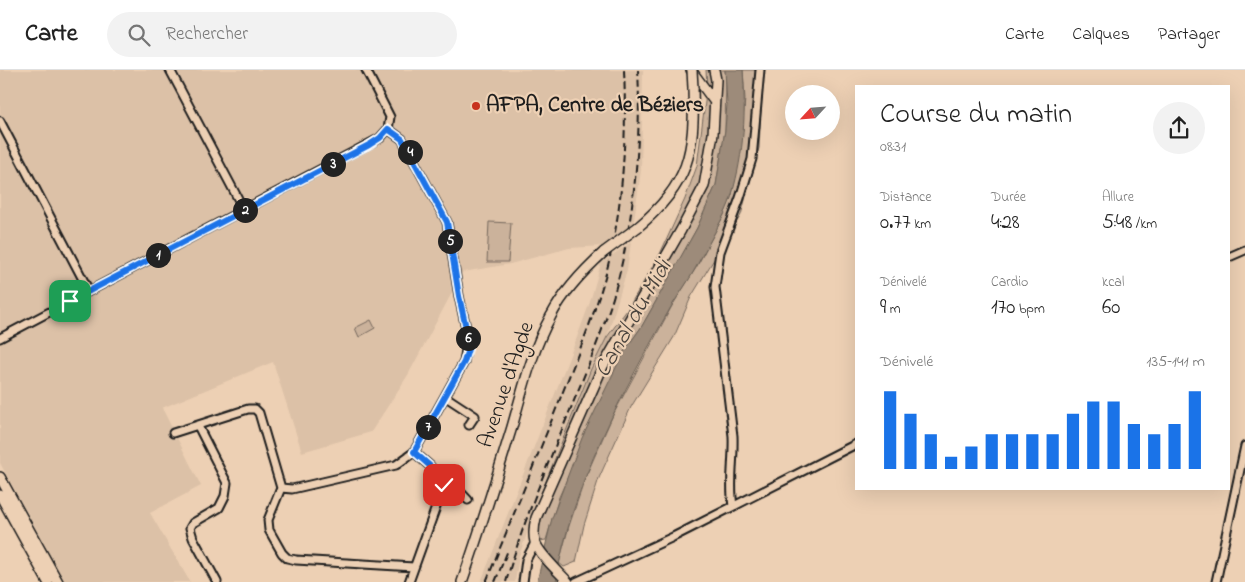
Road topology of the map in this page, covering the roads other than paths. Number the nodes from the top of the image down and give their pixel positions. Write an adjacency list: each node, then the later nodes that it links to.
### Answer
1 (170, 70): 9 (street)
2 (366, 70): 8 (street)
3 (691, 70): 6 (main road); 34 (main road, Avenue d'Agde, bridge)
4 (714, 70): 6 (main road)
5 (760, 70): 26 (street)
6 (714, 101): 27 (main road)
7 (0, 120): 12 (street)
8 (388, 129): 9 (street); 14 (street)
9 (244, 210): 12 (street)
10 (1245, 250): 11 (street)
11 (1230, 257)
12 (89, 291): 13 (street)
13 (0, 338)
14 (446, 397): 15 (street); 20 (street)
15 (469, 425)
16 (198, 426): 17 (street); 23 (street); 32 (street)
17 (173, 433)
18 (855, 445): 26 (street)
19 (1245, 446): 37 (street)
20 (414, 452): 22 (street); 23 (street)
21 (0, 477): 31 (main road)
22 (444, 485): 25 (street); 28 (street)
23 (281, 488): 28 (street)
24 (0, 495): 30 (main road)
25 (468, 500)
26 (733, 506): 36 (street)
27 (537, 546): 29 (main road); 35 (street)
28 (414, 567): 33 (street)
29 (566, 580)
30 (48, 582)
31 (58, 582)
32 (217, 582)
33 (409, 582)
34 (462, 582)
35 (522, 582)
36 (576, 582)
37 (1216, 582)

